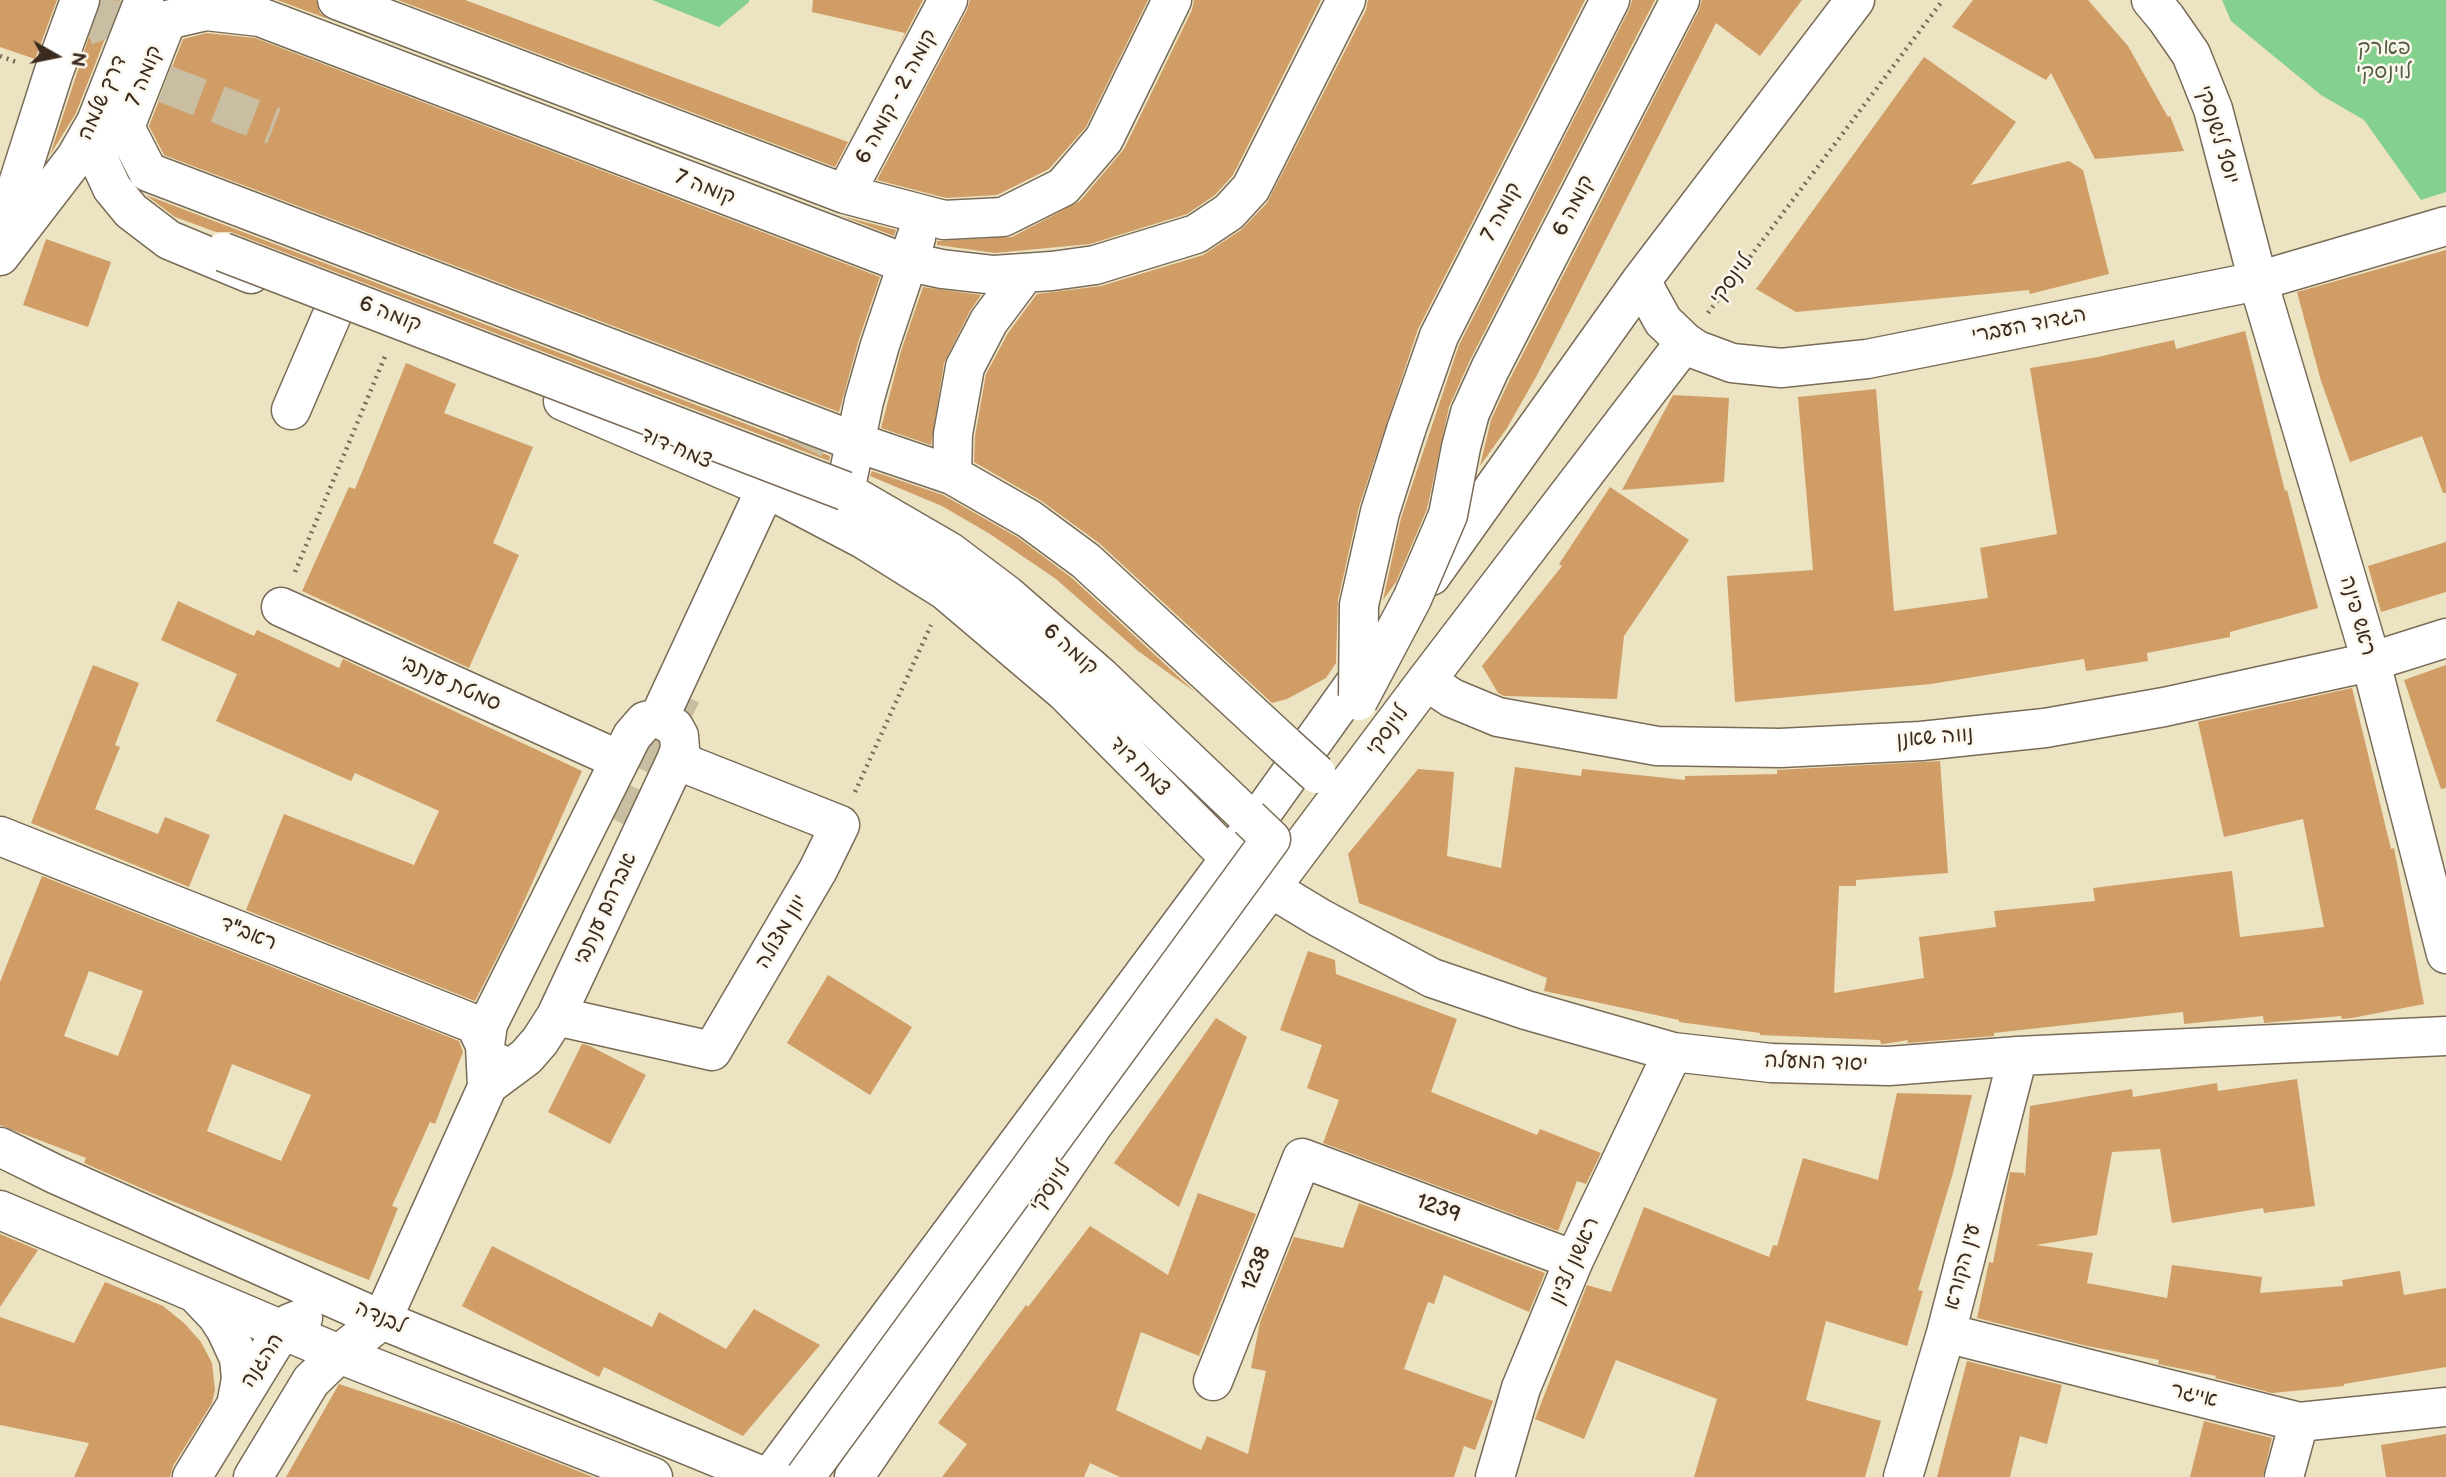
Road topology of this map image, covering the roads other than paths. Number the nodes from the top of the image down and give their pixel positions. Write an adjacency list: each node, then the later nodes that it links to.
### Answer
1 (80, 0): 16 (street)
2 (144, 0): 12 (street, דרך שלמה)
3 (169, 0): 26 (street, קומה 6, bridge)
4 (337, 0): 13 (street)
5 (948, 0): 13 (street, קומה 2 - קומה 6)
6 (1172, 0): 14 (street)
7 (1346, 0): 18 (street, קומה 7)
8 (1610, 0): 31 (street, קומה 7, bridge)
9 (1680, 0): 31 (street, קומה 6, bridge)
10 (1855, 0): 19 (street)
11 (2151, 0): 20 (street, יוסף לישנסקי)
12 (96, 121): 17 (street, דרך שלמה); 21 (street, צמח דוד)
13 (845, 194): 14 (street)
14 (924, 214): 26 (street)
15 (2446, 226): 20 (street, הגדוד העברי)
16 (0, 241)
17 (0, 256)
18 (1025, 273): 24 (street); 24 (street, קומה 7)
19 (1641, 281): 22 (street, הגדוד העברי); 39 (street)
20 (2258, 281): 22 (street, הגדוד העברי); 29 (street, ראש פינה)
21 (335, 308): 23 (street); 25 (street, צמח דוד)
22 (1685, 342): 30 (street, לוינסקי)
23 (292, 410)
24 (952, 475): 35 (street, קומה 7, bridge)
25 (766, 488): 32 (street); 39 (street, צמח דוד)
26 (845, 491): 38 (street, קומה 6, bridge)
27 (281, 607): 33 (street, סמטת ענתבי)
28 (2446, 638): 29 (street, נווה שאנן)
29 (2370, 662): 30 (street, נווה שאנן); 41 (street, ראש פינה)
30 (1426, 681): 40 (street, לוינסקי)
31 (1358, 701): 35 (street, קומה 6)
32 (659, 718): 33 (street, אברהם ענתבי); 34 (street, אברהם ענתבי)
33 (619, 760): 44 (street, אברהם ענתבי)
34 (676, 760): 42 (street, אברהם ענתבי); 42 (street, יוון מצולה)
35 (1317, 774): 38 (street, קומה 6)
36 (619, 822): 47 (street)
37 (0, 836): 44 (street, ראב"ד)
38 (1271, 839): 65 (street, קומה 6, bridge)
39 (1230, 858): 40 (street, יסוד המעלה); 64 (street)
40 (1272, 888): 45 (street, יסוד המעלה); 66 (street, לוינסקי)
41 (2446, 954)
42 (556, 1016): 47 (street, אברהם ענתבי)
43 (2446, 1036): 46 (street, יסוד המעלה)
44 (485, 1045): 47 (street, אברהם ענתבי)
45 (1673, 1052): 46 (street, יסוד המעלה); 51 (street, ראשון לציון)
46 (2018, 1056): 55 (street, עין הקורא)
47 (487, 1086): 53 (street, אברהם ענתבי)
48 (0, 1147): 53 (street, לבנדה)
49 (1302, 1158): 51 (street, 1239); 57 (street, 1238)
50 (0, 1210): 52 (street)
51 (1574, 1260): 67 (street, ראשון לציון)
52 (193, 1293): 54 (street); 58 (street)
53 (382, 1320): 54 (street, ההגנה); 56 (street); 64 (street, לבנדה)
54 (282, 1330): 56 (street); 58 (street, ההגנה)
55 (1946, 1333): 60 (street, אייגר); 68 (street, עין הקורא)
56 (339, 1354): 62 (street); 63 (street)
57 (1213, 1381)
58 (237, 1400): 61 (street, ההגנה)
59 (2446, 1408): 60 (street, אייגר)
60 (2299, 1422): 69 (street)
61 (192, 1477)
62 (253, 1477)
63 (653, 1477)
64 (767, 1477)
65 (805, 1477)
66 (854, 1477)
67 (1495, 1477)
68 (1903, 1477)
69 (2284, 1477)

